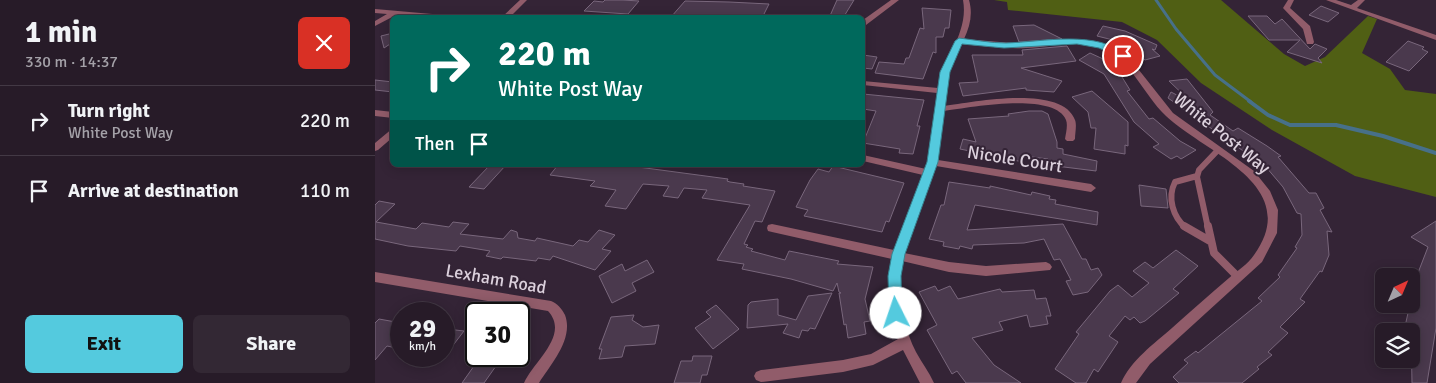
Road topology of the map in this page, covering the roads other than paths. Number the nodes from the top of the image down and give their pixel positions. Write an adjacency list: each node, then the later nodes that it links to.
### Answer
1 (524, 0): 14 (street)
2 (896, 0): 15 (street)
3 (957, 0): 7 (street)
4 (1291, 0): 19 (street)
5 (1329, 0): 8 (street)
6 (1362, 0): 8 (street)
7 (966, 4): 18 (street)
8 (1352, 8): 17 (street)
9 (375, 11): 10 (street)
10 (394, 13): 12 (street); 13 (street)
11 (390, 15): 16 (street)
12 (391, 15)
13 (418, 15)
14 (507, 15)
15 (865, 22)
16 (375, 24)
17 (1436, 38)
18 (959, 41): 21 (street); 28 (street, White Post Way)
19 (1311, 42)
20 (865, 83): 21 (street)
21 (941, 91): 22 (street)
22 (941, 109): 26 (street); 30 (street)
23 (375, 113): 24 (street)
24 (390, 115)
25 (390, 134): 27 (street)
26 (1070, 139)
27 (375, 148)
28 (1218, 150): 32 (lane); 39 (street, White Post Way)
29 (865, 158): 31 (street)
30 (933, 162): 31 (street); 33 (street, Nicole Court)
31 (929, 173): 36 (street)
32 (1197, 176): 35 (lane); 35 (lane)
33 (1091, 188)
34 (772, 228): 36 (street)
35 (1210, 242): 39 (lane)
36 (898, 254): 37 (street); 40 (street)
37 (1046, 267)
38 (375, 277): 42 (street, Lexham Road)
39 (1238, 277): 44 (street, White Post Way)
40 (905, 342): 41 (street); 43 (street)
41 (761, 376)
42 (531, 383)
43 (927, 383)
44 (1128, 383)

